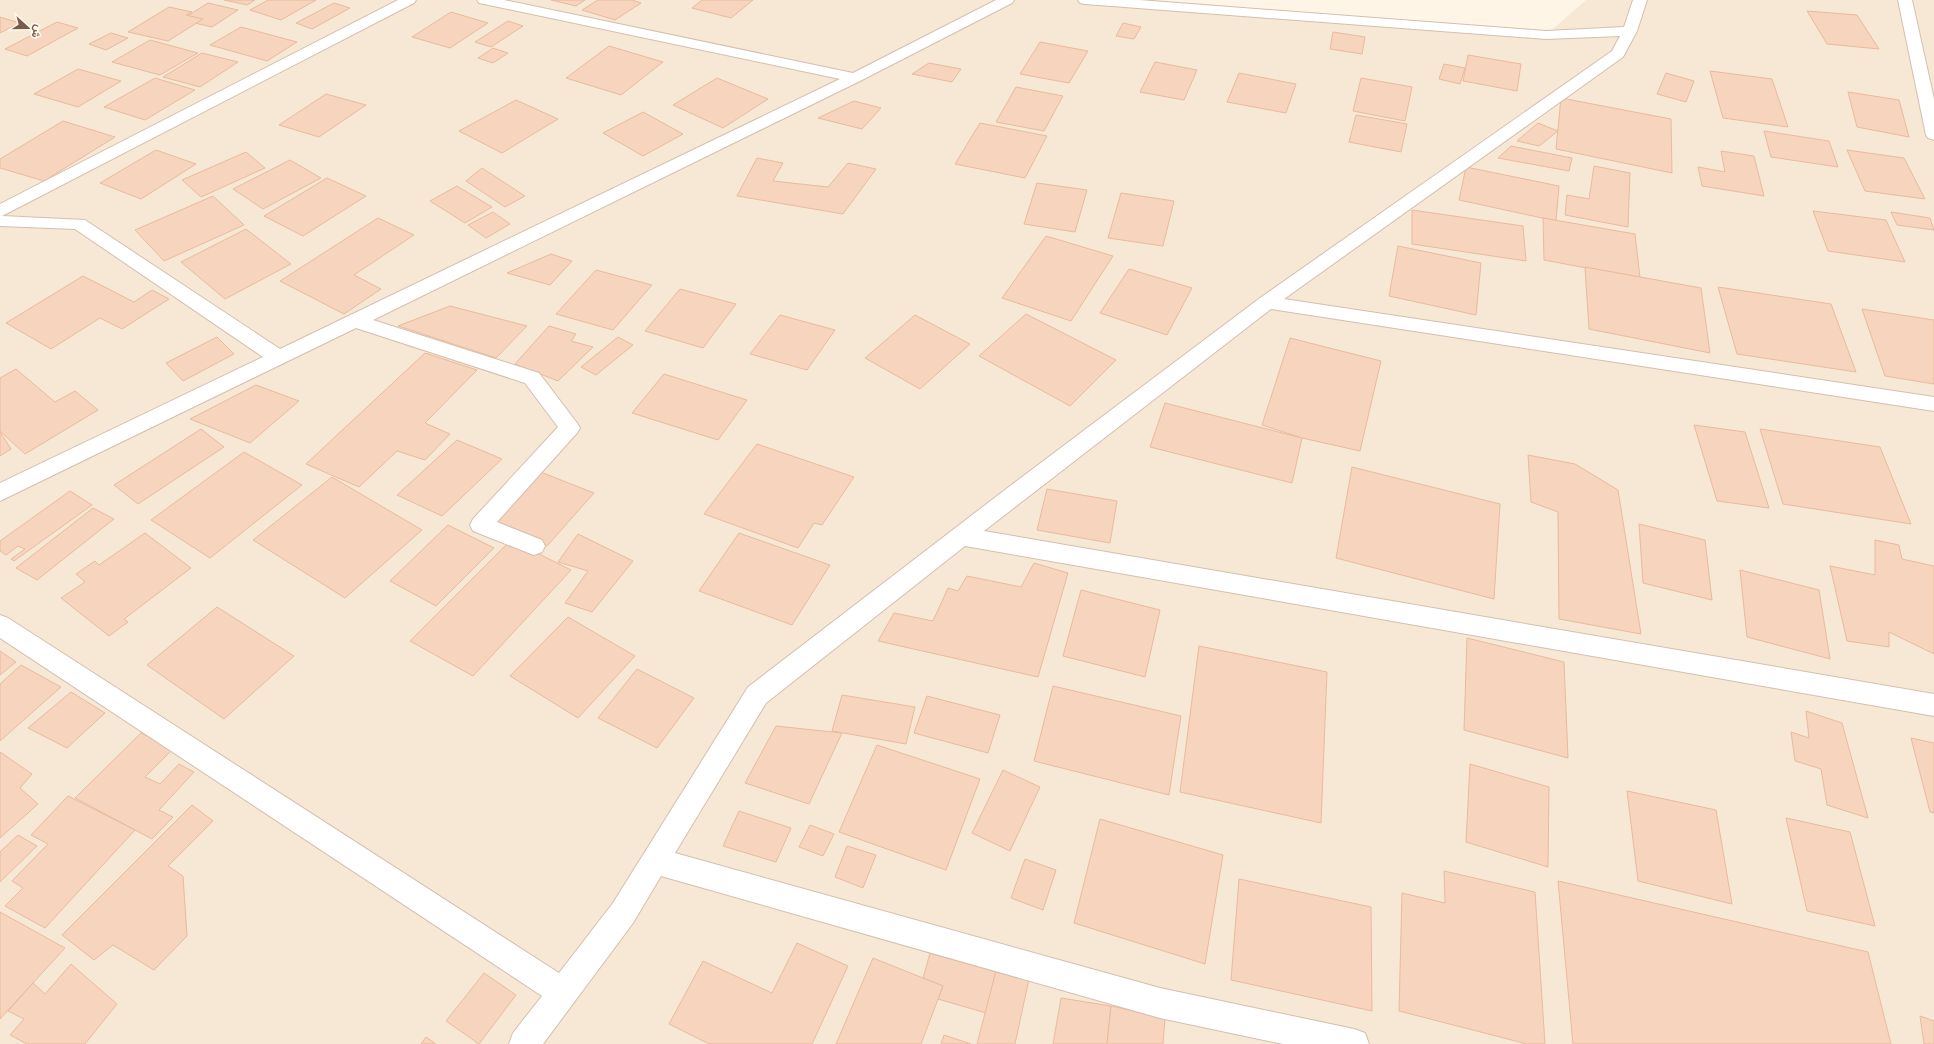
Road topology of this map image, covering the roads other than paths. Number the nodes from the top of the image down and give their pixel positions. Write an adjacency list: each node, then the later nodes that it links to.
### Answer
1 (409, 0): 12 (street)
2 (484, 0): 10 (street)
3 (1007, 0): 10 (street)
4 (1085, 0): 8 (street)
5 (1260, 0): 8 (street)
6 (1640, 0): 9 (street)
7 (1905, 0): 11 (street)
8 (1201, 9): 9 (street)
9 (1630, 31): 14 (street)
10 (855, 78): 15 (street)
11 (1934, 135)
12 (0, 211)
13 (0, 221): 16 (street)
14 (1267, 302): 17 (street); 19 (street)
15 (354, 321): 16 (street); 20 (street)
16 (279, 358): 18 (street)
17 (1934, 404)
18 (0, 493)
19 (961, 536): 22 (street); 23 (street)
20 (534, 546)
21 (0, 625): 24 (street)
22 (1934, 706)
23 (655, 861): 24 (street); 26 (street)
24 (563, 993): 25 (street)
25 (524, 1044)
26 (1354, 1044)

